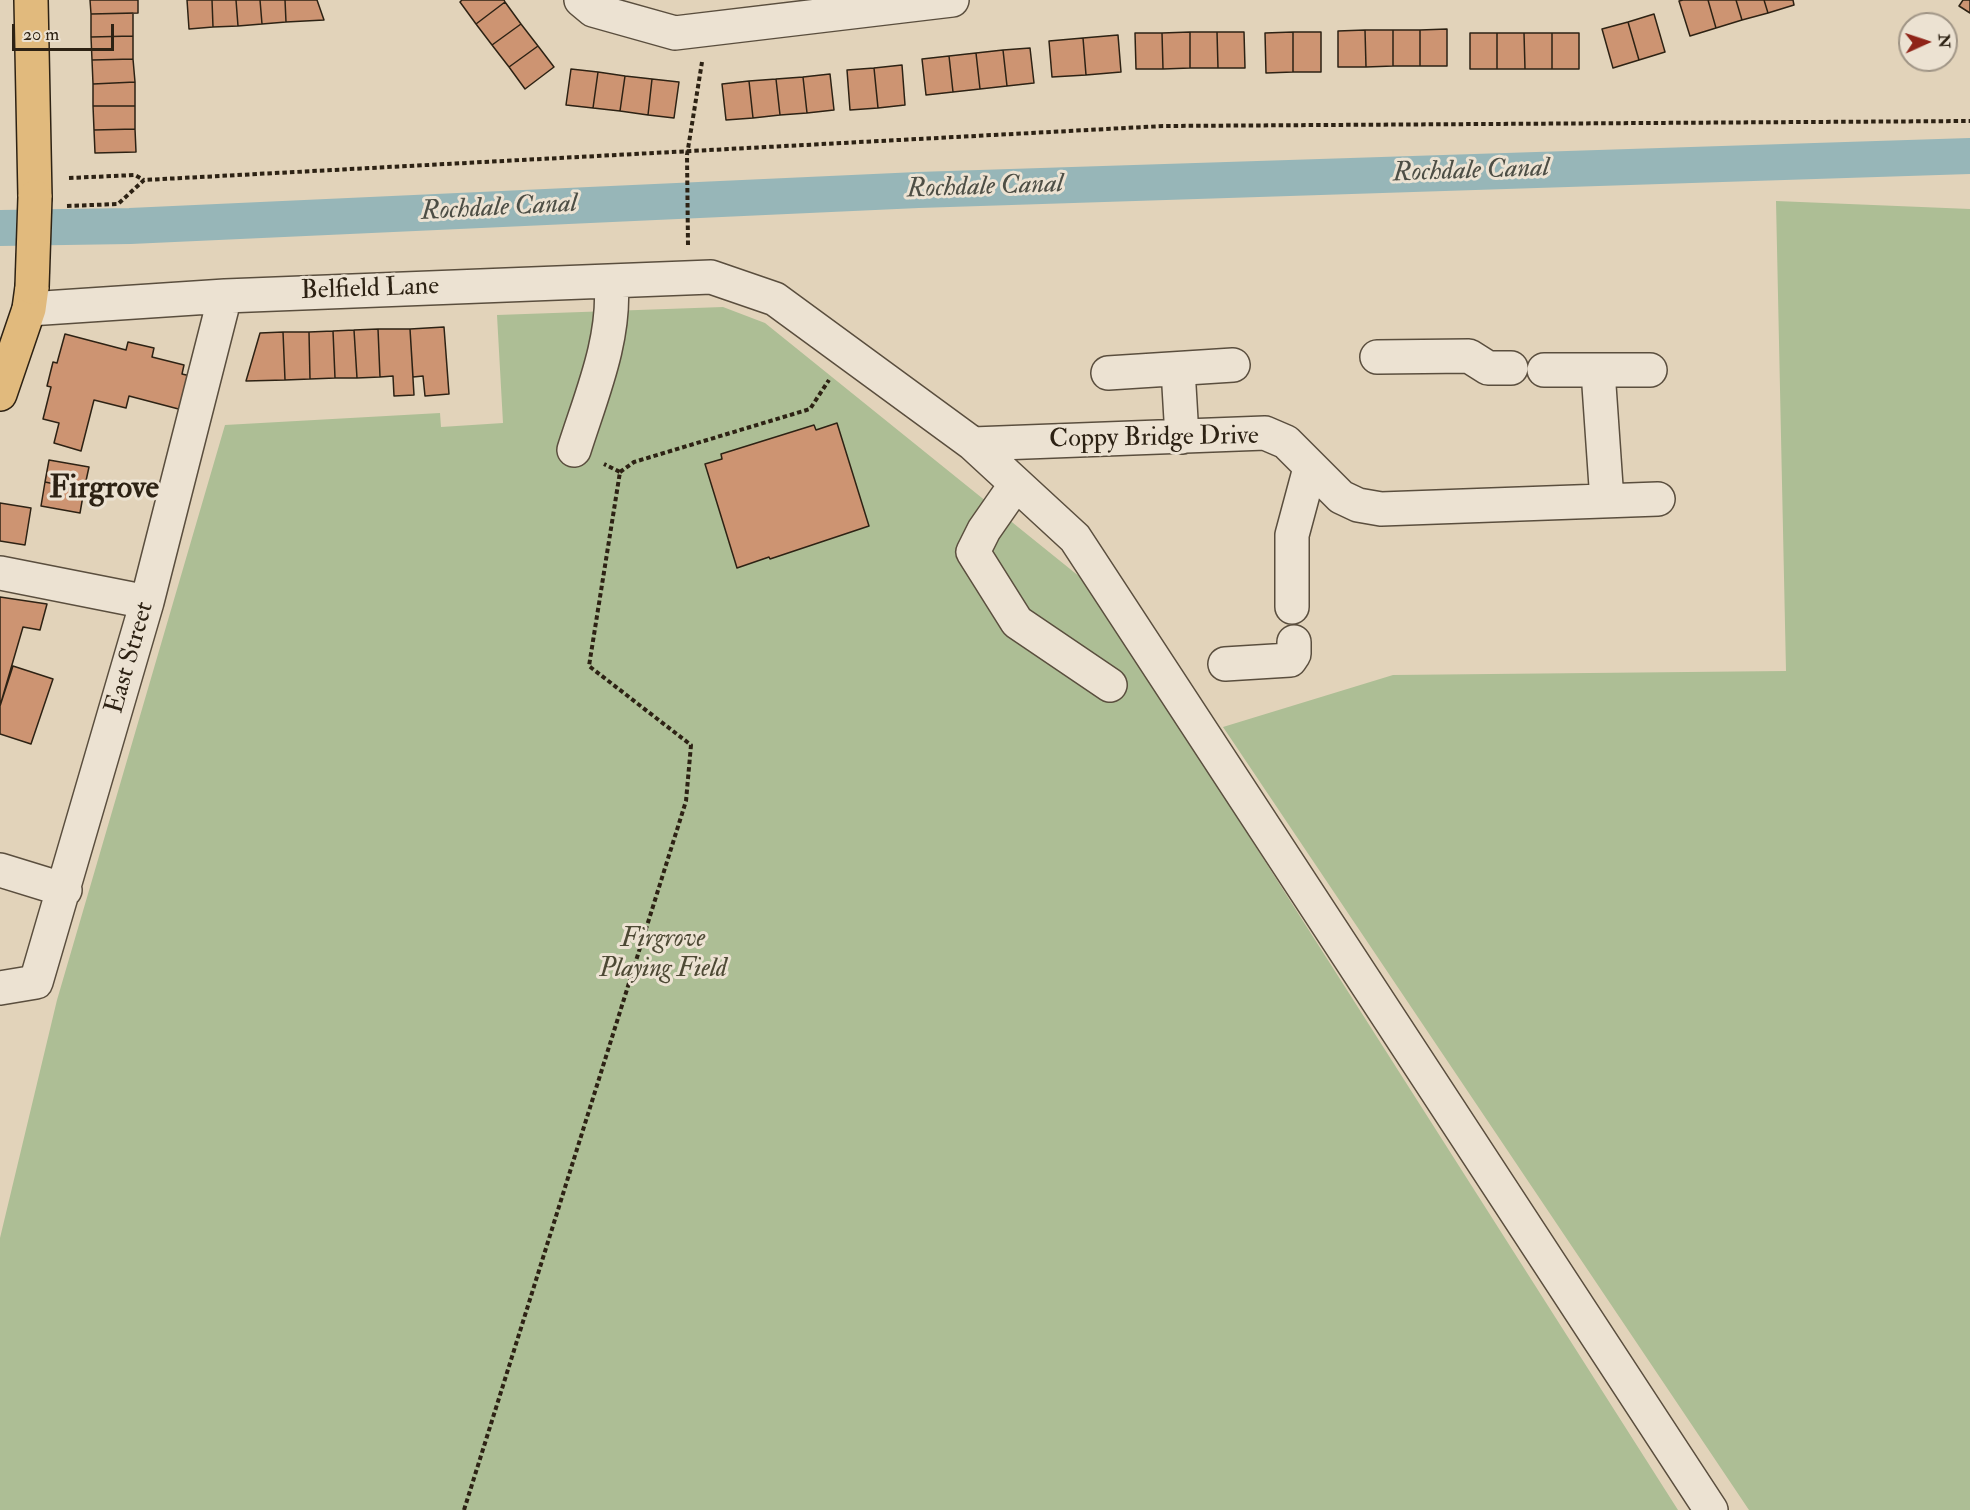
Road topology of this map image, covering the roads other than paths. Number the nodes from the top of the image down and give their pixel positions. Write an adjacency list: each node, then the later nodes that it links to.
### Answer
1 (31, 0): 6 (main road, bridge)
2 (580, 0): 3 (street)
3 (952, 0)
4 (611, 281): 5 (street, Belfield Lane); 17 (street, Belfield Lane); 18 (street)
5 (225, 296): 6 (street, Belfield Lane); 24 (street, East Street)
6 (31, 298): 15 (main road)
7 (1377, 357): 9 (street)
8 (1233, 366): 10 (street)
9 (1511, 368)
10 (1178, 369): 14 (street); 16 (street)
11 (1544, 370): 13 (street)
12 (1650, 370): 13 (street)
13 (1598, 371): 22 (street)
14 (1108, 373)
15 (0, 394)
16 (1182, 437): 17 (street, Coppy Bridge Drive); 19 (street, Coppy Bridge Drive)
17 (973, 444): 20 (street)
18 (574, 450)
19 (1310, 468): 22 (street, Coppy Bridge Drive); 25 (street)
20 (1016, 484): 28 (street); 32 (street)
21 (1658, 499): 22 (street, Coppy Bridge Drive)
22 (1607, 501)
23 (0, 573): 24 (street)
24 (147, 602): 30 (street, East Street)
25 (1292, 607)
26 (1294, 642): 27 (street)
27 (1225, 664)
28 (1110, 685)
29 (0, 870): 30 (street)
30 (65, 890): 31 (street, East Street)
31 (0, 988)
32 (1711, 1510)

